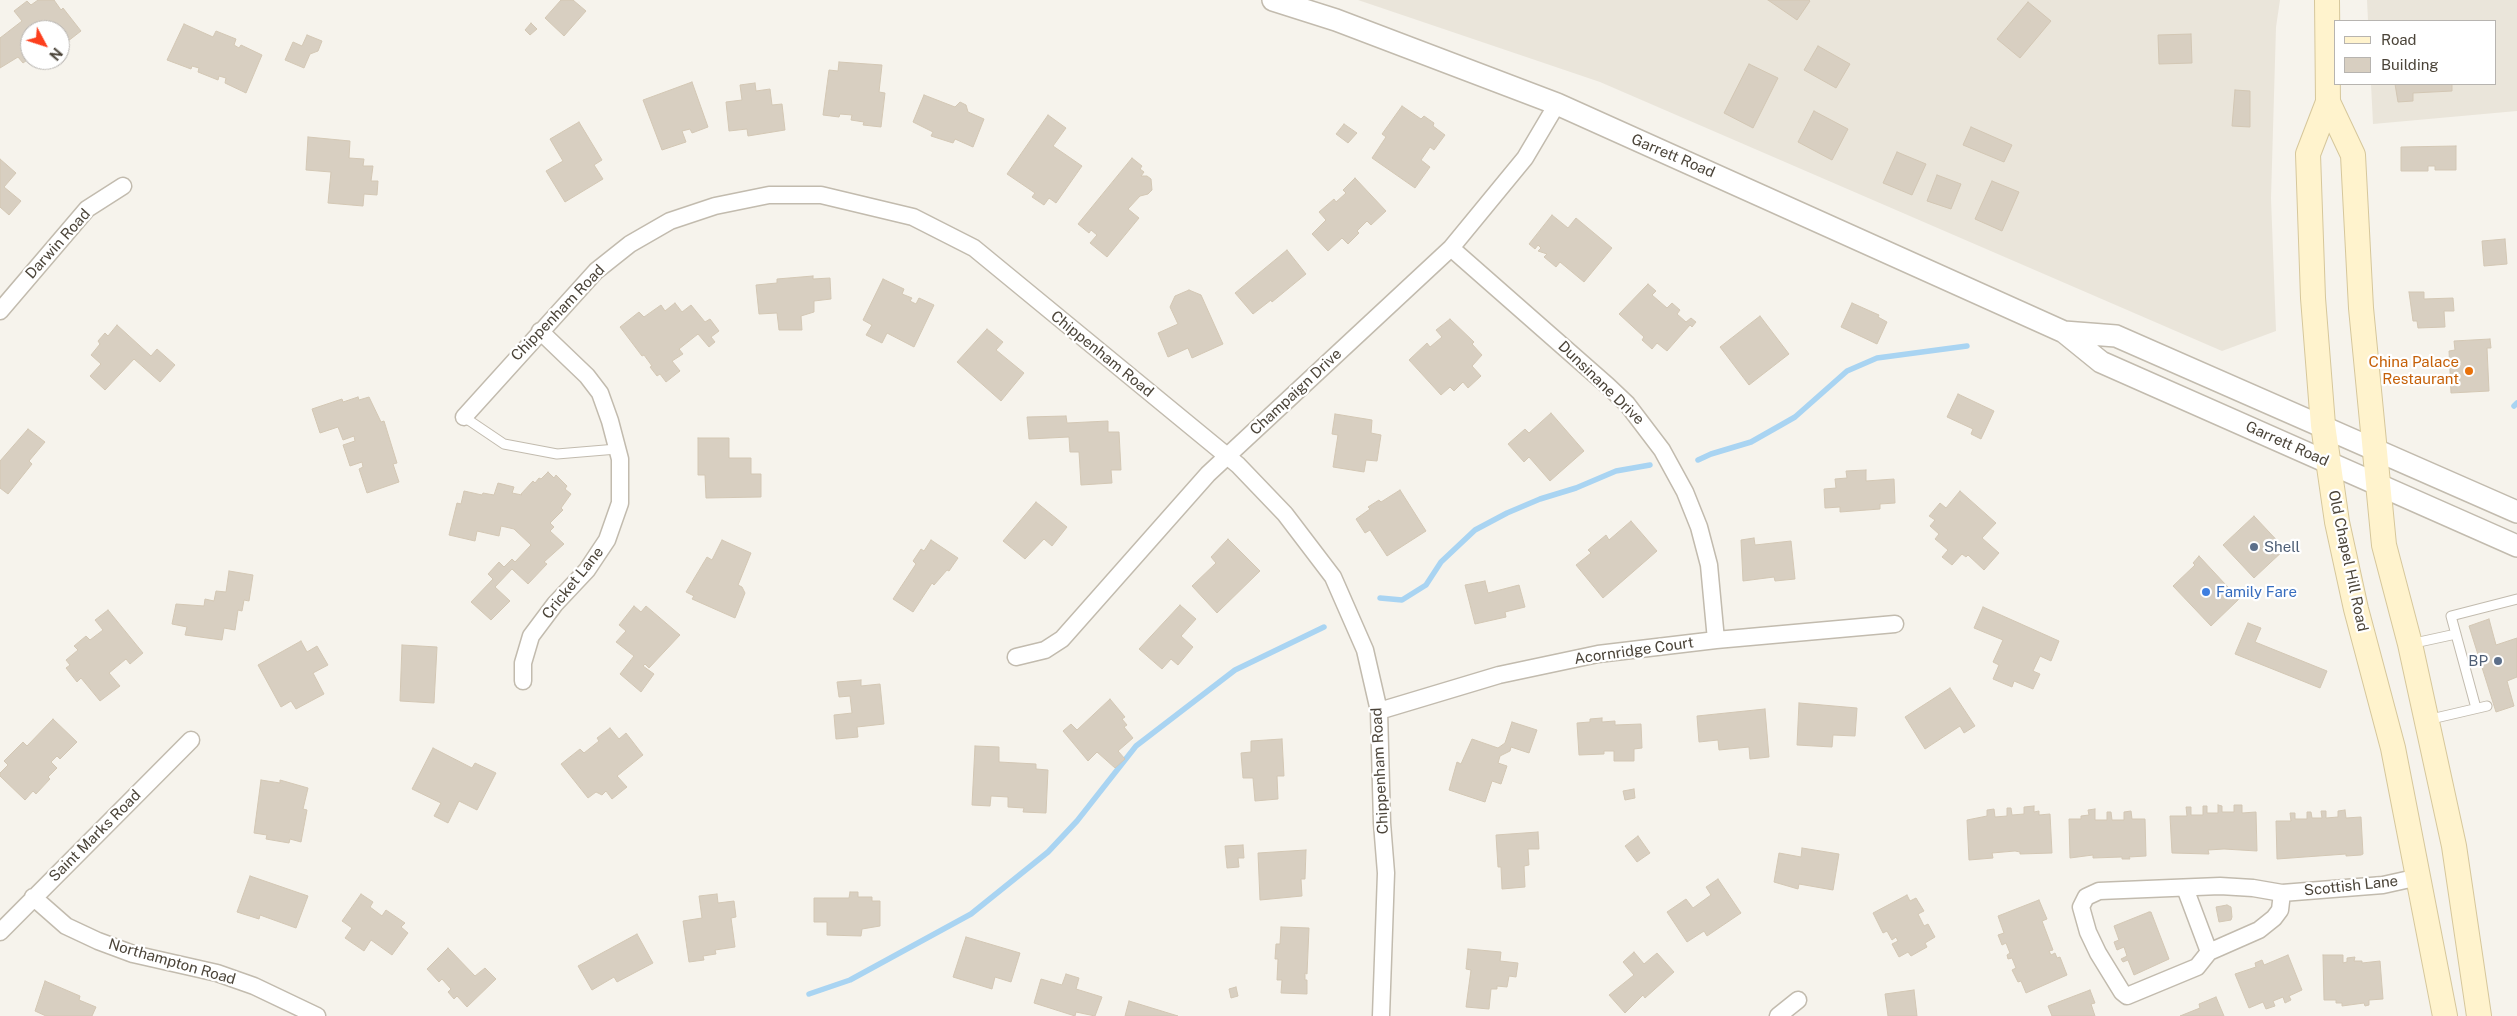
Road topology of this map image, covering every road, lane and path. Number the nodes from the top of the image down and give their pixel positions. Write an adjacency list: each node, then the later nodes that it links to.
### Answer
1 (1273, 0): 4 (street, Garrett Road)
2 (2327, 0): 3 (main road, Old Chapel Hill Road)
3 (2328, 102): 11 (main road, Old Chapel Hill Road); 12 (main road, Old Chapel Hill Road)
4 (1557, 104): 6 (street, Champaign Drive); 9 (street, Garrett Road)
5 (124, 186): 7 (street, Darwin Road)
6 (1451, 248): 14 (street, Champaign Drive); 22 (street, Dunsinane Drive)
7 (0, 311)
8 (540, 331): 10 (street, Chippenham Road); 13 (street, Cricket Lane); 14 (street, Chippenham Road)
9 (2064, 332): 11 (street, Garrett Road); 15 (street, Garrett Road)
10 (464, 417): 13 (lane)
11 (2323, 426): 12 (street, Garrett Road); 15 (main road, Old Chapel Hill Road)
12 (2373, 448): 16 (main road, Old Chapel Hill Road); 17 (street, Garrett Road)
13 (617, 449): 25 (street, Cricket Lane)
14 (1227, 456): 24 (street, Champaign Drive); 28 (street, Chippenham Road)
15 (2329, 462): 16 (street, Garrett Road); 31 (main road, Old Chapel Hill Road)
16 (2379, 486): 18 (street, Garrett Road); 23 (main road, Old Chapel Hill Road)
17 (2517, 512)
18 (2517, 546)
19 (2517, 599): 21 (lane)
20 (1894, 624): 22 (street, Acornridge Court)
21 (2456, 634): 23 (lane); 27 (lane)
22 (1716, 640): 28 (street, Acornridge Court)
23 (2410, 644): 29 (main road, Old Chapel Hill Road)
24 (1016, 657)
25 (522, 681)
26 (2487, 706): 27 (lane)
27 (2476, 708): 29 (lane)
28 (1380, 711): 39 (street, Chippenham Road)
29 (2427, 720): 42 (main road, Old Chapel Hill Road)
30 (191, 740): 34 (street, Saint Marks Road)
31 (2420, 877): 33 (street, Scottish Lane); 41 (main road, Old Chapel Hill Road)
32 (2185, 888): 33 (street, Scottish Lane); 36 (street); 36 (street, Scottish Lane)
33 (2282, 893): 36 (street, Scottish Lane)
34 (33, 898): 35 (street, Saint Marks Road); 38 (street, Northampton Road)
35 (0, 932)
36 (2209, 952)
37 (1798, 1000): 40 (street)
38 (317, 1016)
39 (1381, 1016)
40 (1778, 1016)
41 (2445, 1016)
42 (2479, 1016)

